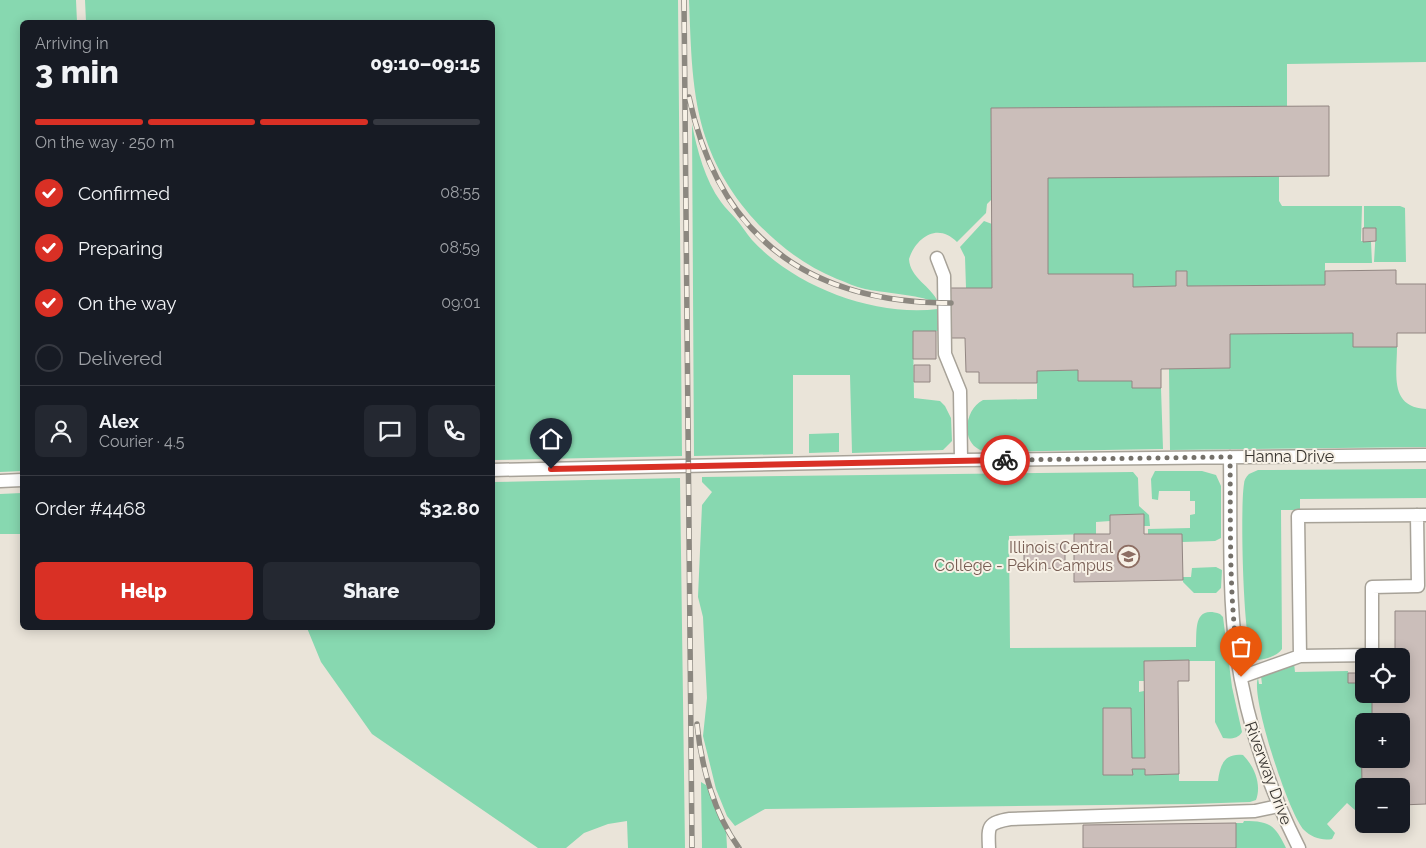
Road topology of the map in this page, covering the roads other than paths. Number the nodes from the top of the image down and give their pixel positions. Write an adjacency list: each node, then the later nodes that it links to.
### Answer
1 (937, 258): 4 (street)
2 (1426, 455): 3 (street, Hanna Drive)
3 (1230, 457): 4 (street, Hanna Drive); 10 (street, Riverway Drive)
4 (961, 460): 5 (street, Hanna Drive)
5 (495, 470)
6 (20, 480): 7 (street)
7 (0, 481)
8 (1421, 515): 9 (street); 9 (street)
9 (1300, 656): 10 (street)
10 (1241, 677): 11 (street, Riverway Drive)
11 (1278, 806): 12 (street); 13 (street, Riverway Drive)
12 (989, 848)
13 (1299, 848)

